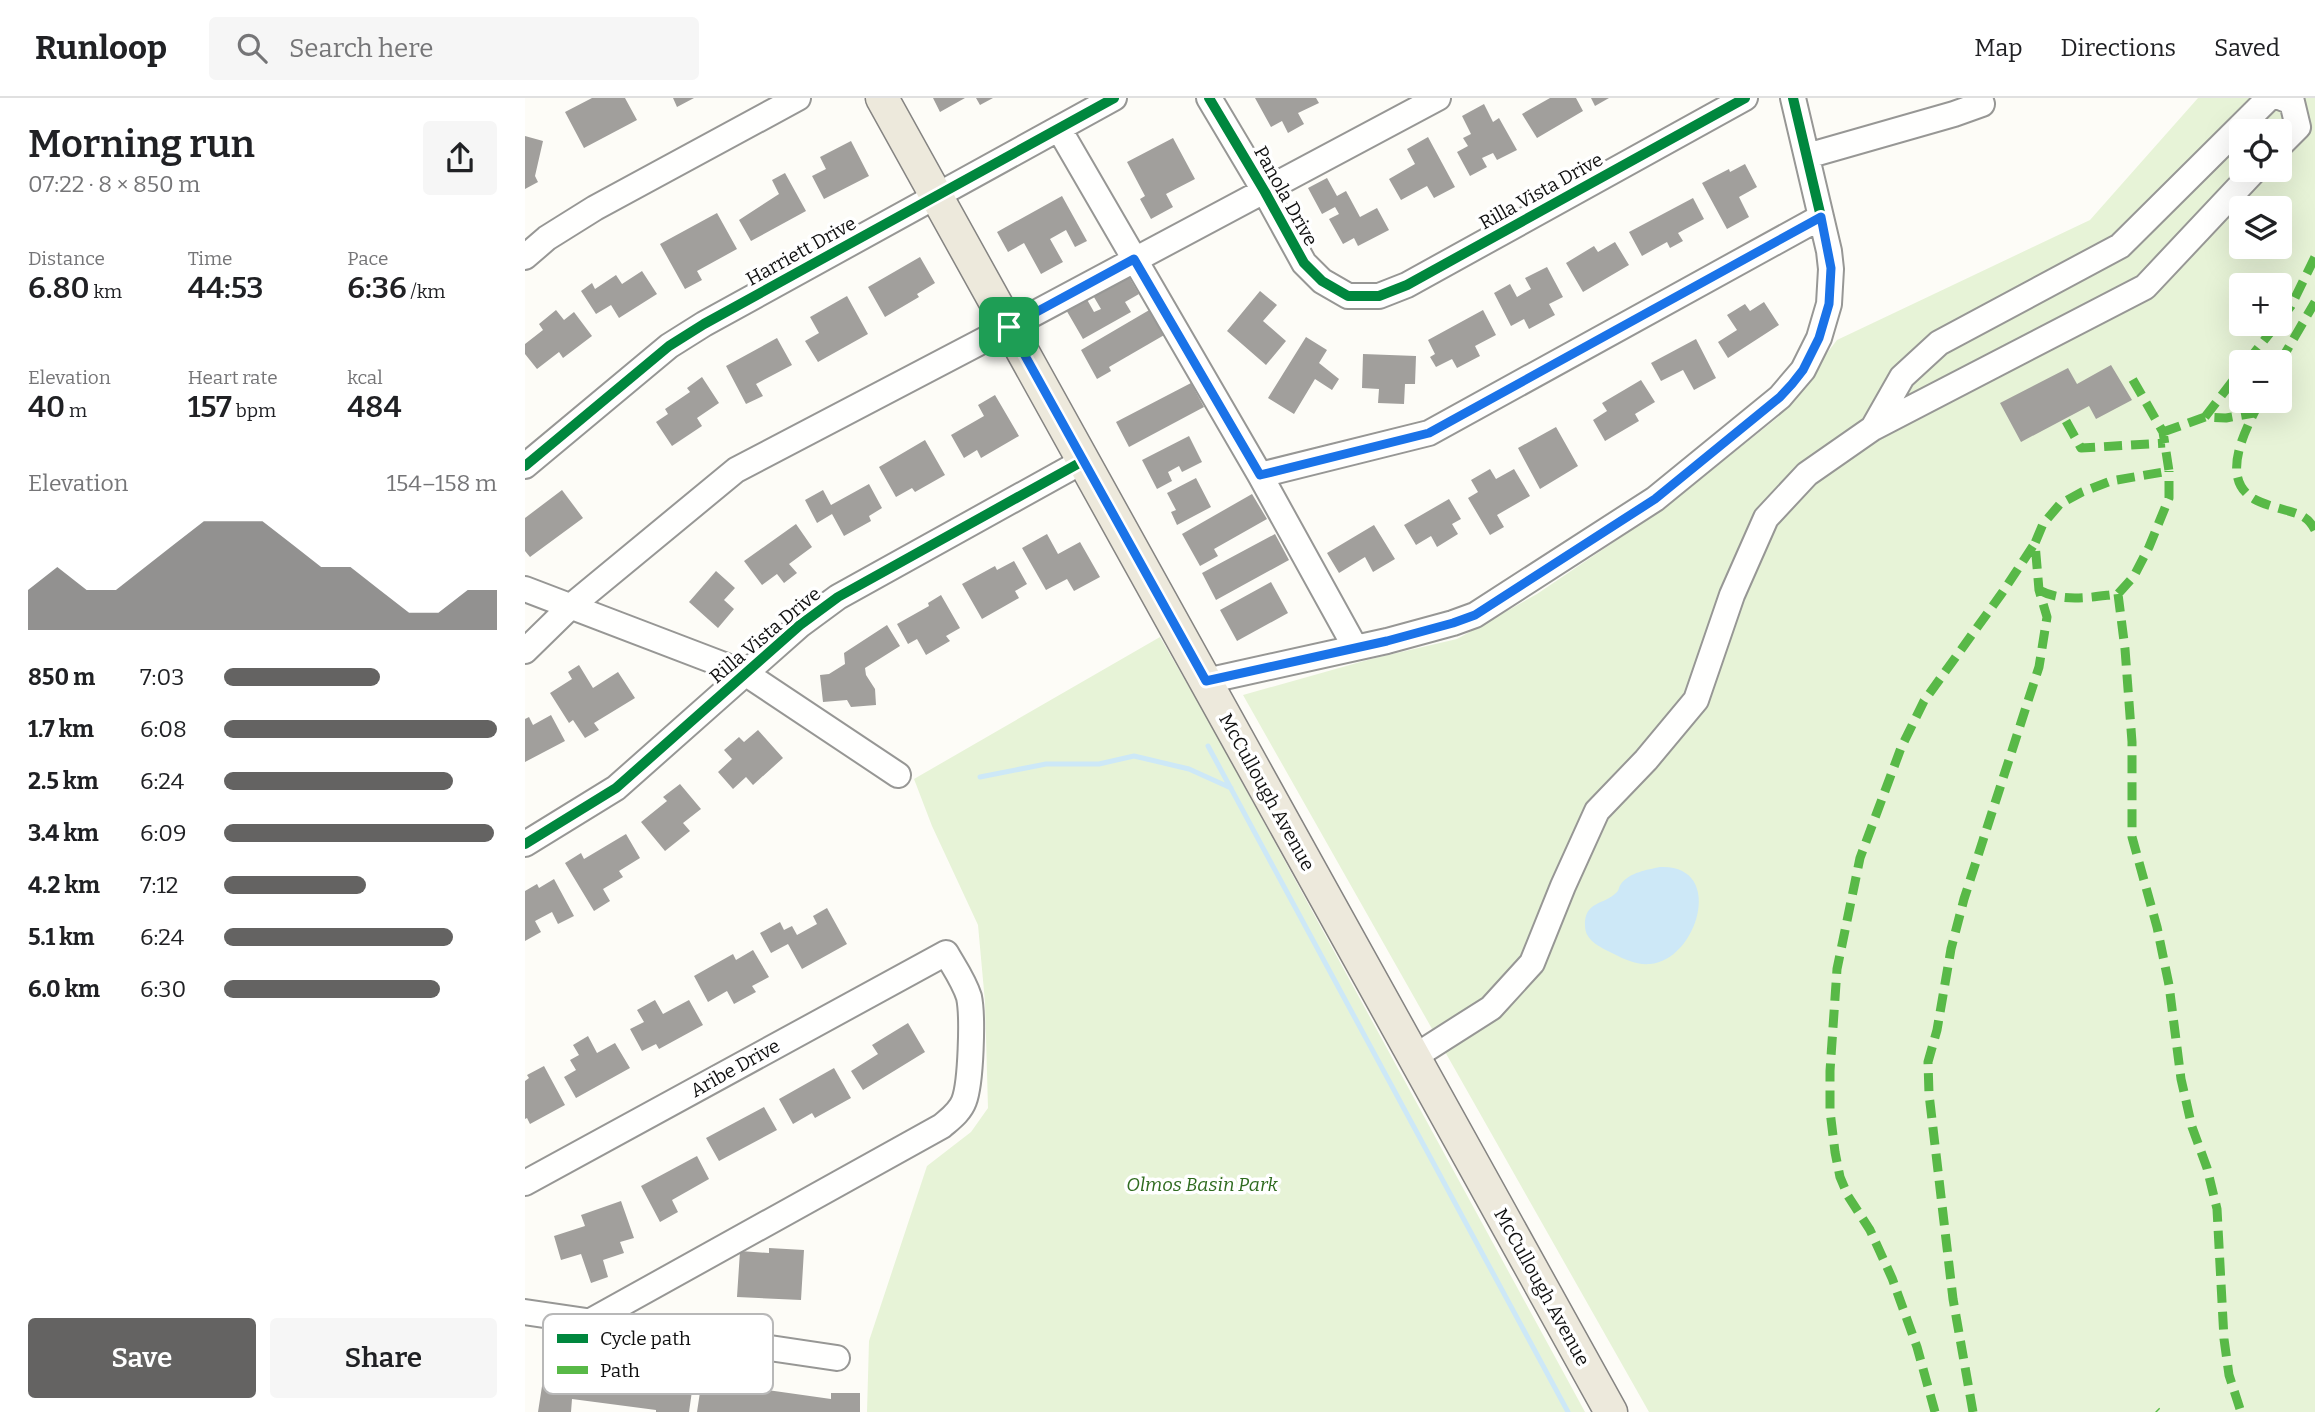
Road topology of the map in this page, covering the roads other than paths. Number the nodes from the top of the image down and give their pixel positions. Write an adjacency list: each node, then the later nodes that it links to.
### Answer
1 (798, 98): 18 (street)
2 (882, 98): 16 (main road, McCullough Avenue)
3 (1114, 98): 11 (street, Harriett Drive)
4 (1209, 98): 15 (street, Panola Drive)
5 (1438, 98): 15 (street)
6 (1745, 98): 20 (street, Rilla Vista Drive)
7 (1793, 98): 13 (street)
8 (1980, 98): 13 (street)
9 (2269, 98): 22 (street)
10 (2282, 98): 12 (street)
11 (1059, 129): 16 (street, Harriett Drive); 19 (street)
12 (2292, 133)
13 (1807, 156): 17 (street)
14 (2244, 182): 22 (street)
15 (1265, 192): 19 (street); 20 (street, Panola Drive)
16 (937, 197): 21 (main road, McCullough Avenue); 24 (street, Harriett Drive)
17 (1821, 217): 25 (street); 28 (street)
18 (525, 257)
19 (1134, 259): 21 (street); 25 (street)
20 (1348, 296)
21 (1009, 327): 23 (main road, McCullough Avenue); 27 (street)
22 (1873, 428): 34 (street)
23 (1083, 461): 30 (street, Rilla Vista Drive); 31 (main road, McCullough Avenue)
24 (525, 466)
25 (1260, 475): 28 (street)
26 (525, 589): 27 (street)
27 (570, 607): 29 (street); 30 (street)
28 (1355, 647): 31 (street)
29 (525, 651)
30 (745, 673): 32 (street); 33 (street, Rilla Vista Drive)
31 (1206, 681): 34 (main road, McCullough Avenue)
32 (898, 775)
33 (525, 844)
34 (1414, 1057): 41 (main road, McCullough Avenue)
35 (525, 1183): 37 (street, Aribe Drive)
36 (525, 1312): 38 (street)
37 (603, 1314)
38 (543, 1315)
39 (773, 1349): 40 (street)
40 (837, 1358)
41 (1611, 1412)

